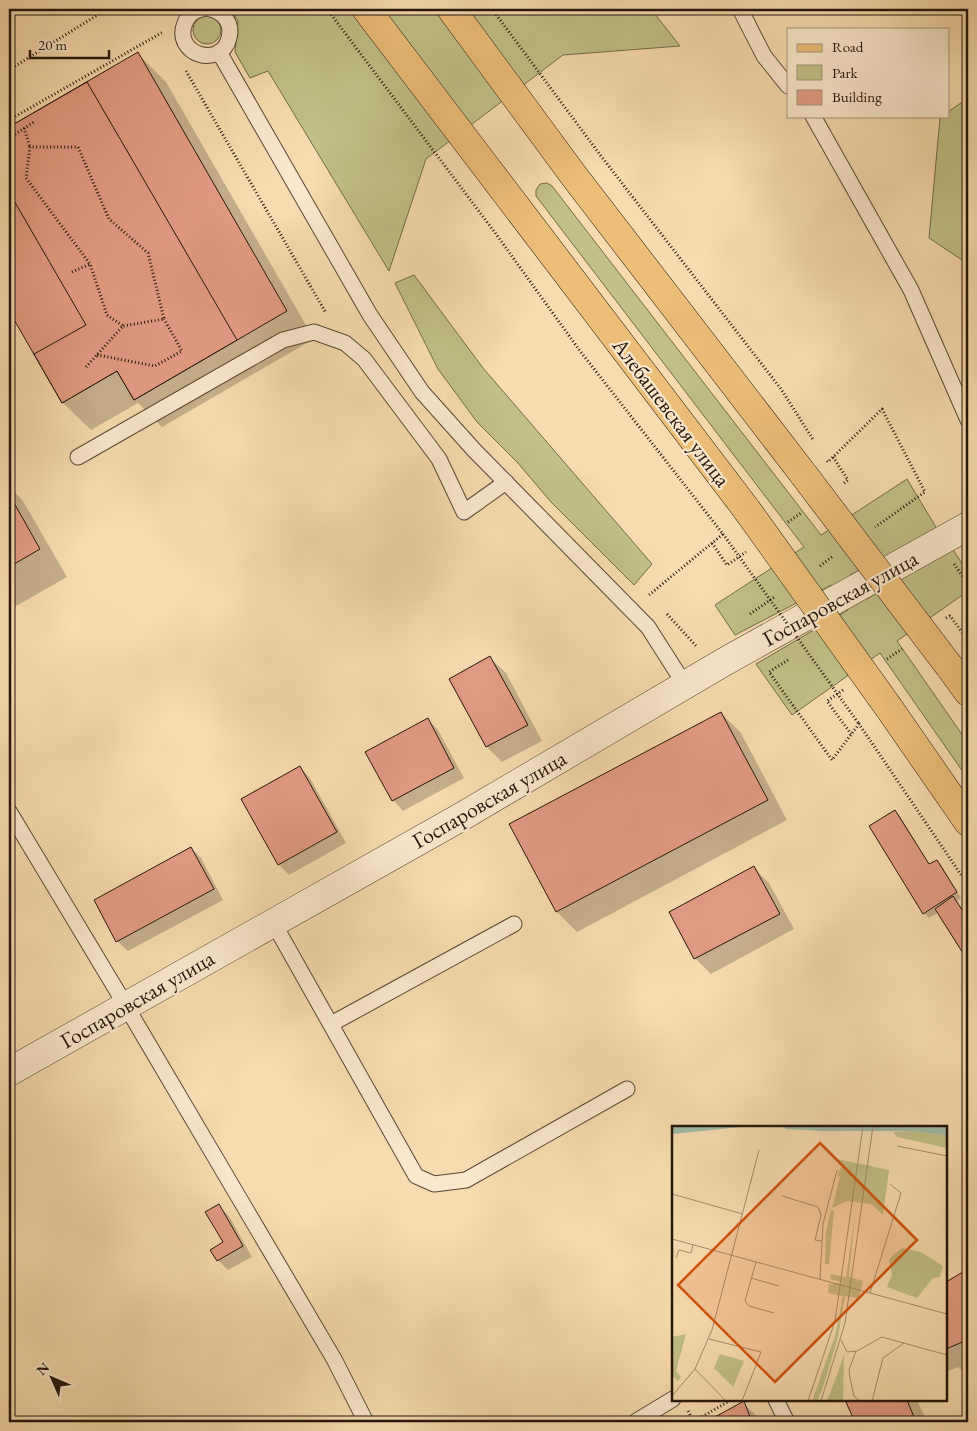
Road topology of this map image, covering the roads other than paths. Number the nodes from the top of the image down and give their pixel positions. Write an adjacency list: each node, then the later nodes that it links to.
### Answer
1 (202, 9): 6 (lane)
2 (210, 9): 6 (lane)
3 (366, 9): 16 (main road, Алебашевская улица, bridge)
4 (451, 9): 14 (main road, bridge)
5 (740, 9): 7 (lane)
6 (219, 52): 11 (lane)
7 (787, 85)
8 (814, 118): 9 (lane)
9 (968, 420)
10 (78, 457): 11 (lane)
11 (506, 482): 13 (lane)
12 (968, 526): 13 (street, Госпаровская улица)
13 (685, 685): 17 (street, Госпаровская улица)
14 (968, 692)
15 (9, 812): 19 (lane)
16 (968, 822)
17 (273, 922): 19 (street, Госпаровская улица); 20 (lane)
18 (514, 924): 20 (lane)
19 (126, 1006): 21 (street, Госпаровская улица); 25 (lane)
20 (331, 1024): 22 (lane)
21 (9, 1072)
22 (627, 1089)
23 (672, 1400): 26 (lane)
24 (776, 1401): 27 (lane)
25 (366, 1422)
26 (635, 1422)
27 (787, 1422)

